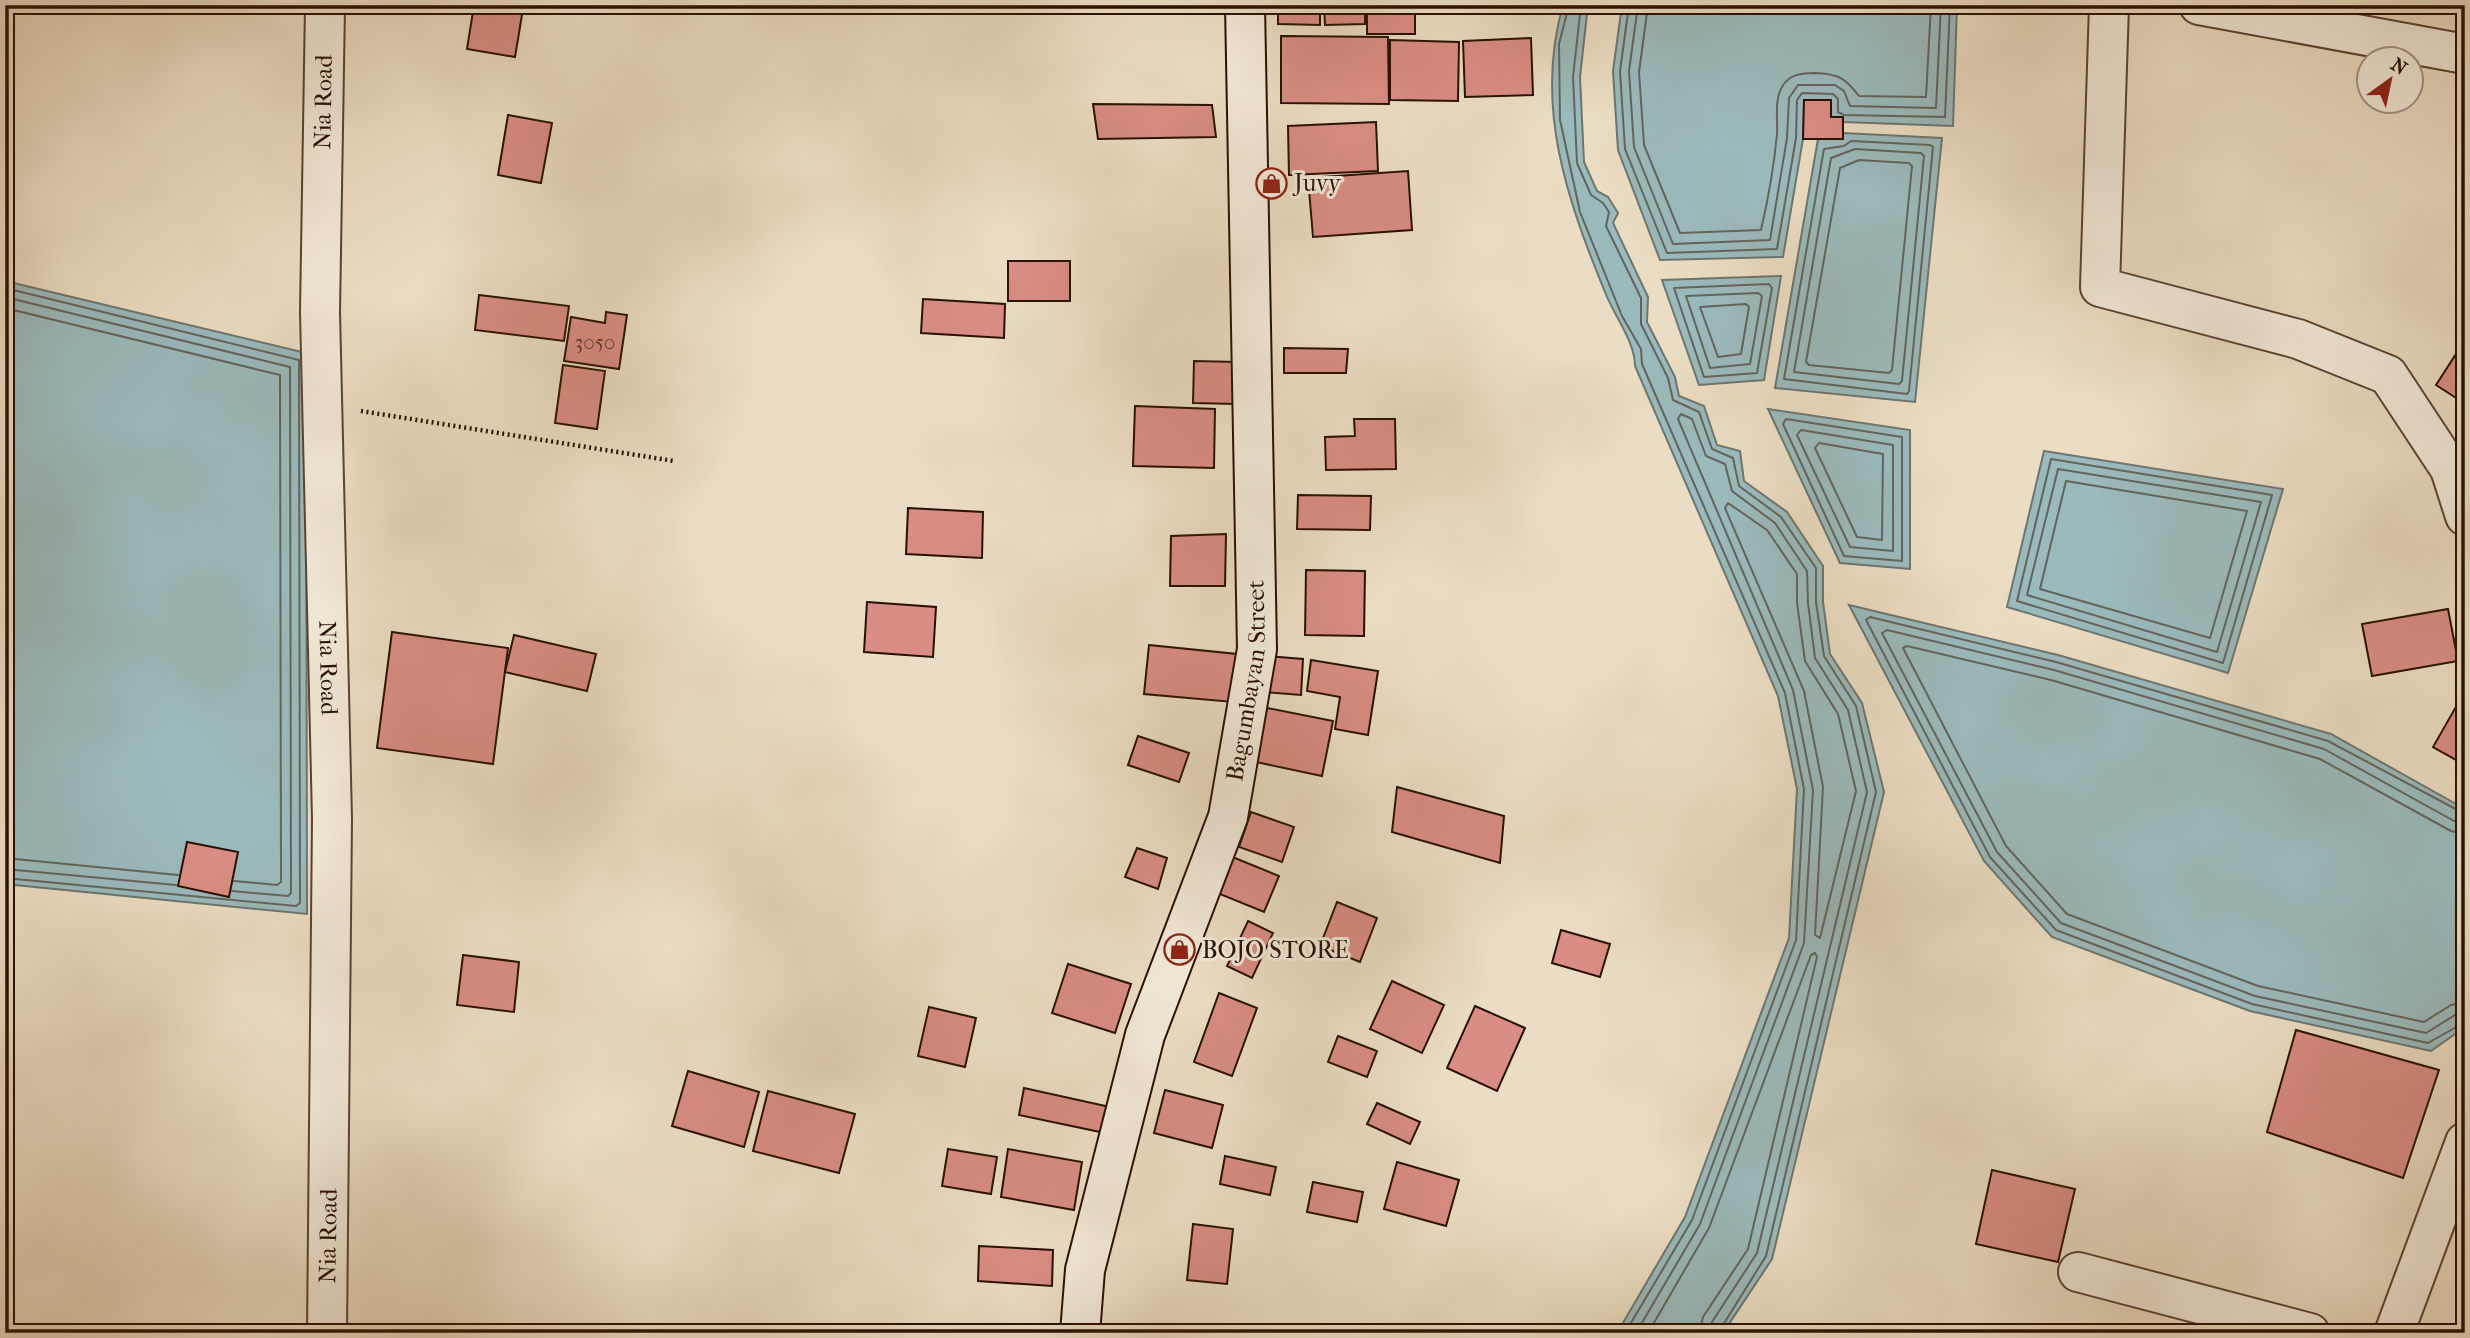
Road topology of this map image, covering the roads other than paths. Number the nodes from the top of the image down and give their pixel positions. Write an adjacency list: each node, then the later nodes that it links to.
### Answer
1 (324, 5): 9 (street, Nia Road)
2 (1245, 5): 10 (street, Bagumbayan Street)
3 (2109, 5): 6 (street)
4 (2199, 5): 5 (street)
5 (2465, 54)
6 (2465, 516)
7 (2465, 1142): 12 (street)
8 (2078, 1272): 11 (street)
9 (327, 1333)
10 (1080, 1333)
11 (2310, 1333)
12 (2394, 1333)

